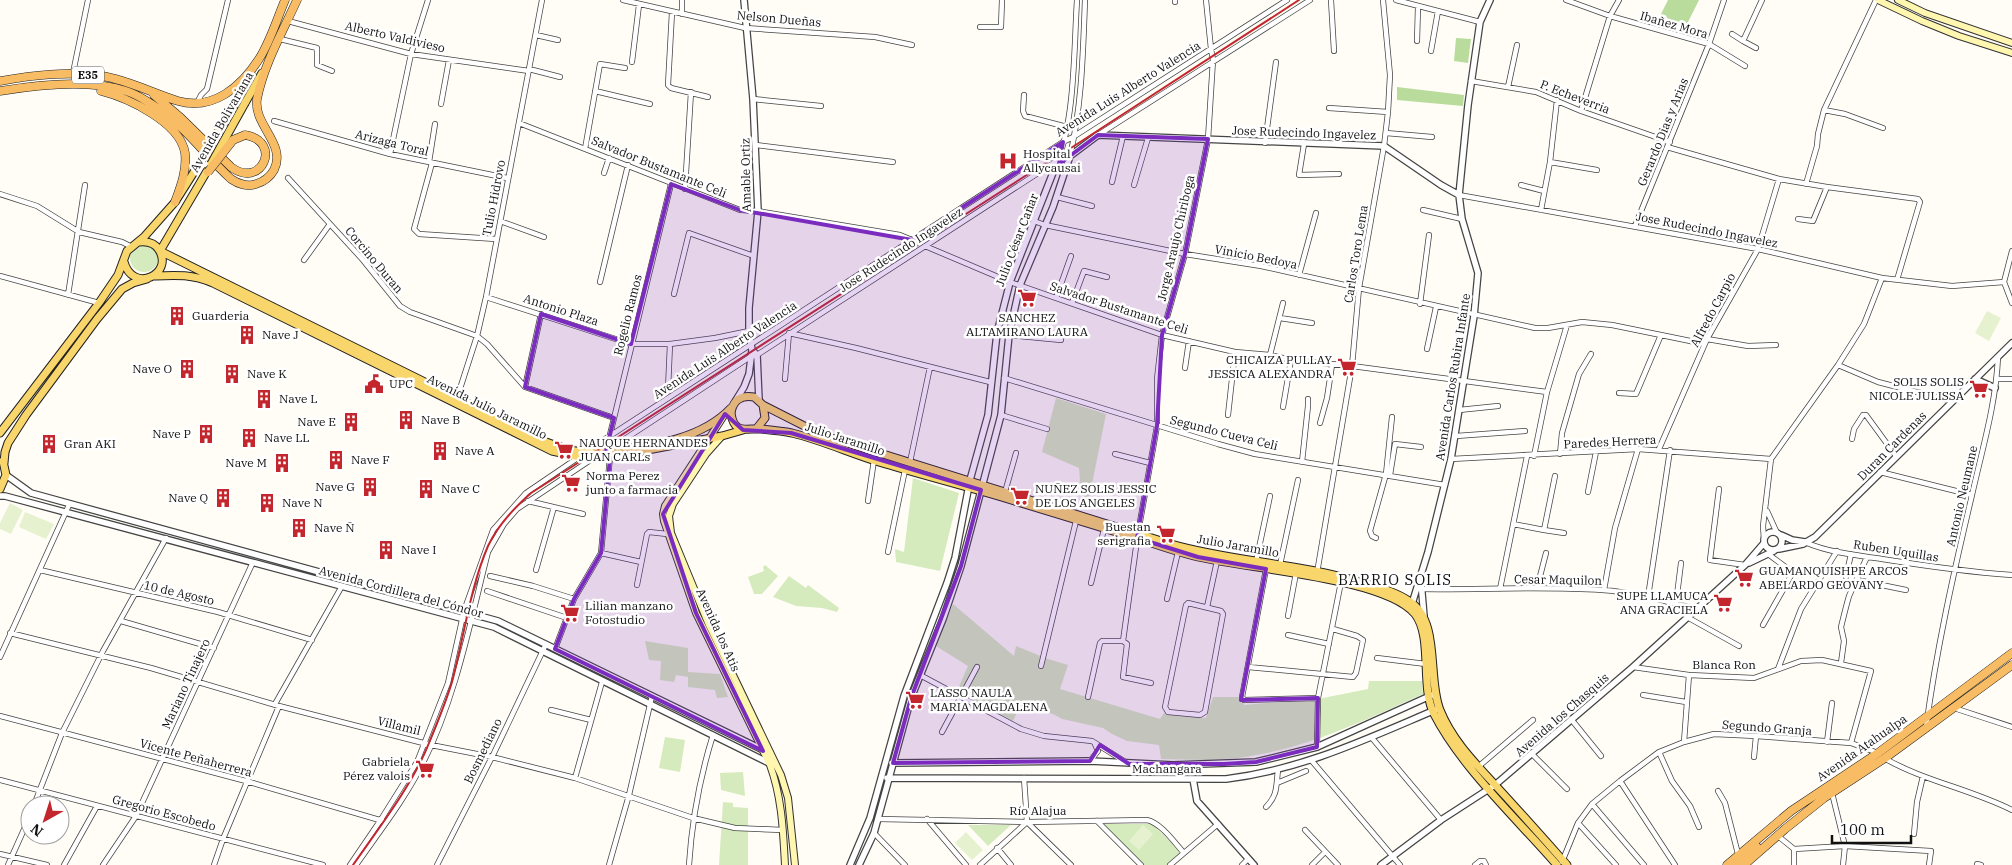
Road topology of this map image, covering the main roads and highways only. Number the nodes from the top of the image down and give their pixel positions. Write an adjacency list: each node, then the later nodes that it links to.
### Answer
1 (285, 0): 7 (highway, Avenida Bolivariana)
2 (297, 0): 8 (highway, Avenida Bolivariana)
3 (1877, 0): 6 (main road)
4 (1898, 0): 5 (main road)
5 (2012, 43)
6 (2012, 53)
7 (259, 58): 11 (highway); 14 (main road, Avenida Bolivariana, bridge)
8 (264, 70): 10 (highway); 13 (main road, Avenida Bolivariana, bridge)
9 (0, 81): 11 (highway, E35)
10 (78, 84): 12 (highway, E35); 14 (highway)
11 (149, 90): 13 (highway, bridge)
12 (0, 91)
13 (206, 174): 16 (main road, Avenida Bolivariana)
14 (175, 202): 15 (main road, Avenida Bolivariana)
15 (139, 242): 16 (main road); 17 (main road, Avenida Bolivariana)
16 (160, 251): 18 (main road, Avenida Bolivariana); 28 (main road, Avenida Julio Jaramillo)
17 (124, 262): 18 (main road); 24 (main road)
18 (150, 278): 28 (main road, Avenida Julio Jaramillo); 29 (main road)
19 (761, 402): 20 (main road, Julio Jaramillo); 22 (main road); 30 (main road, Julio Jaramillo)
20 (732, 407): 21 (main road, Avenida Julio Jaramillo); 23 (main road)
21 (724, 416): 26 (main road, Avenida los Atis); 27 (main road, Avenida Julio Jaramillo)
22 (757, 428): 23 (main road, Julio Jaramillo); 30 (main road, Julio Jaramillo)
23 (743, 430): 25 (main road, Avenida Julio Jaramillo)
24 (0, 433)
25 (722, 436): 26 (main road, Avenida Julio Jaramillo); 40 (main road, Avenida los Atis)
26 (707, 439): 27 (main road, Avenida Julio Jaramillo); 40 (main road, Avenida los Atis)
27 (608, 454): 28 (main road, Avenida Julio Jaramillo); 28 (main road, Avenida Julio Jaramillo)
28 (581, 455)
29 (2, 460): 32 (main road)
30 (970, 484): 31 (main road, Julio Jaramillo)
31 (982, 488): 33 (main road, Julio Jaramillo); 33 (main road, Julio Jaramillo)
32 (0, 489)
33 (1138, 536): 34 (main road, Julio Jaramillo); 34 (main road, Julio Jaramillo)
34 (1317, 574): 35 (main road, Julio Jaramillo); 35 (main road, Julio Jaramillo)
35 (1411, 606): 36 (main road, Julio Jaramillo)
36 (1421, 618): 39 (main road, Julio Jaramillo); 39 (main road, Julio Jaramillo)
37 (2012, 652): 43 (highway, Avenida Atahualpa)
38 (2012, 665): 44 (highway, Avenida Atahualpa)
39 (1436, 710): 42 (main road, Julio Jaramillo); 42 (main road, Julio Jaramillo)
40 (766, 751): 41 (main road, Avenida los Atis)
41 (773, 764): 46 (main road, Avenida los Atis); 47 (main road, Avenida los Atis)
42 (1493, 787): 45 (main road, Julio Jaramillo)
43 (1780, 821): 48 (highway, Avenida Atahualpa); 49 (highway)
44 (1785, 829): 50 (highway); 51 (highway, Avenida Atahualpa)
45 (1562, 864)
46 (785, 865)
47 (795, 865)
48 (1727, 865)
49 (1731, 865)
50 (1736, 865)
51 (1744, 865)

